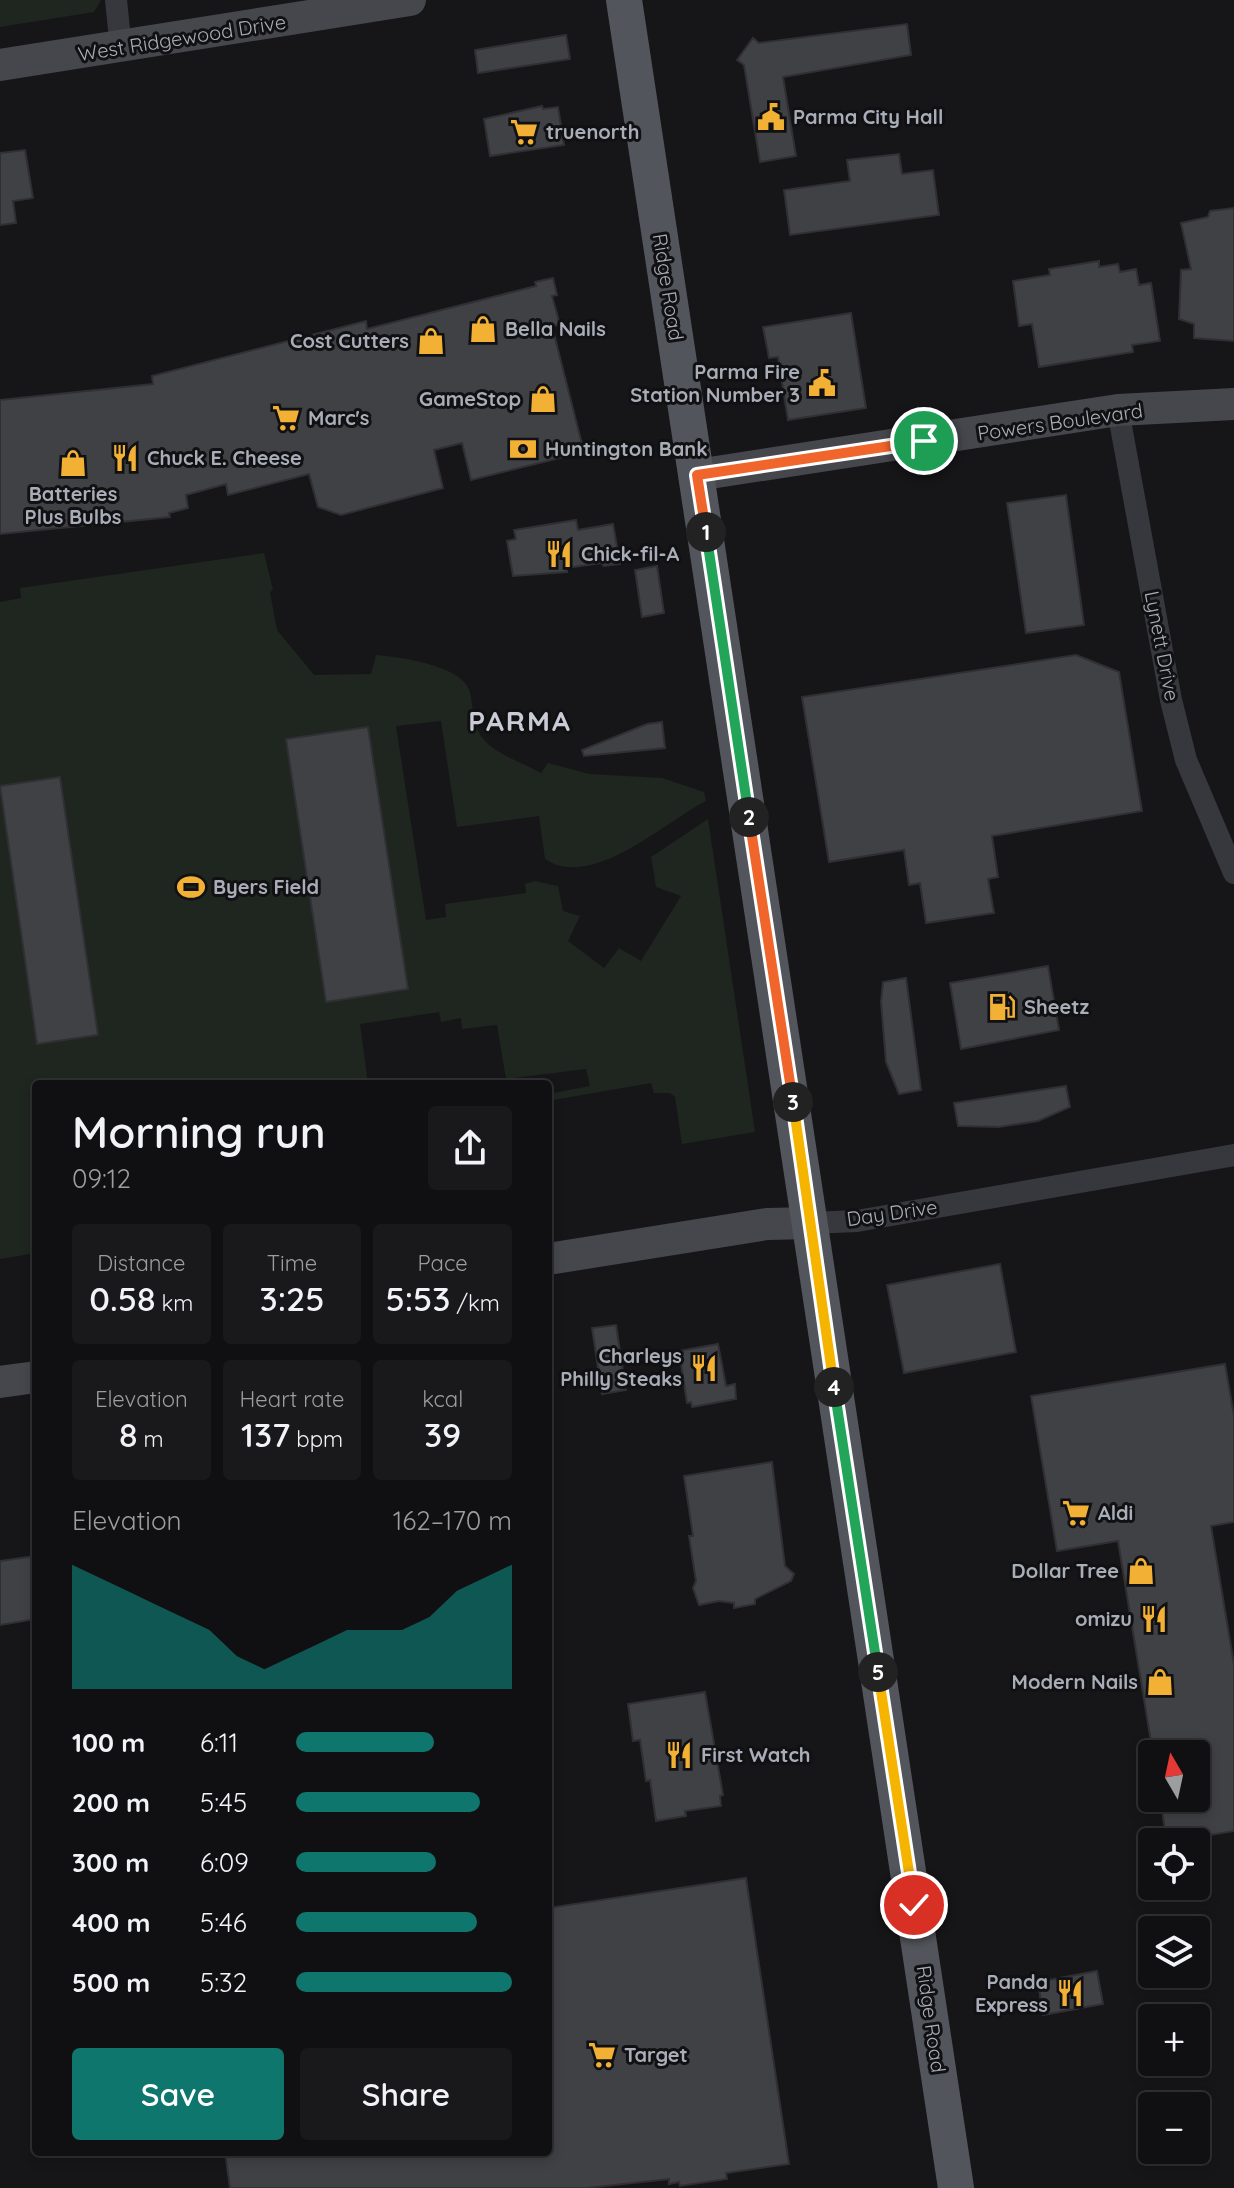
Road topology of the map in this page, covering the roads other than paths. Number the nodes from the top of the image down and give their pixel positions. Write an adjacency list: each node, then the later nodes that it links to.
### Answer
1 (116, 0): 4 (street)
2 (410, 0): 4 (street, West Ridgewood Drive)
3 (624, 0): 8 (main road, Ridge Road)
4 (121, 49): 5 (street, West Ridgewood Drive)
5 (0, 65)
6 (1234, 404): 7 (street, Powers Boulevard)
7 (1118, 410): 8 (street, Powers Boulevard); 9 (street, Lynett Drive)
8 (697, 475): 11 (main road, Ridge Road)
9 (1234, 873)
10 (1234, 1155): 11 (street, Day Drive)
11 (811, 1223): 12 (street, Day Drive); 15 (main road, Ridge Road)
12 (552, 1258)
13 (32, 1378): 14 (street)
14 (0, 1382)
15 (956, 2188)

